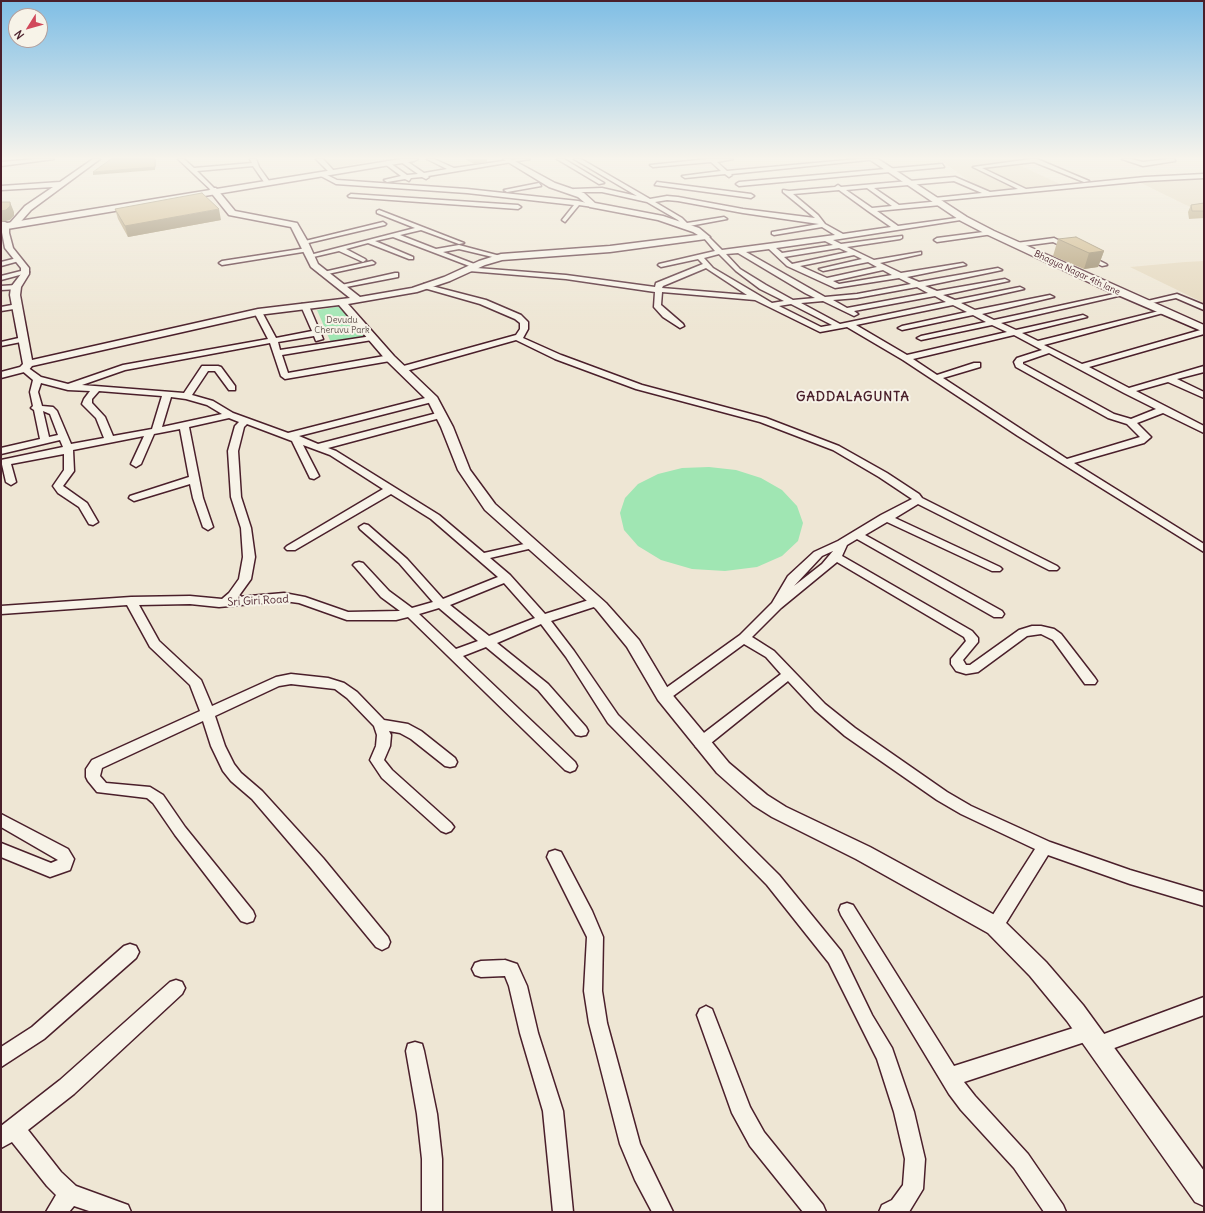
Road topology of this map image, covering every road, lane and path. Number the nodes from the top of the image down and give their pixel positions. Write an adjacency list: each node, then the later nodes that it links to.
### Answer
1 (19, 216): 20 (street)
2 (31, 216): 16 (street)
3 (59, 216): 16 (main road)
4 (245, 216): 38 (street)
5 (388, 216): 23 (street)
6 (568, 216): 15 (street)
7 (648, 216): 21 (street)
8 (672, 216): 21 (street)
9 (778, 216): 17 (street)
10 (816, 216): 17 (street)
11 (878, 216): 22 (street)
12 (960, 216): 13 (main road, Bhagya Nagar 4th lane)
13 (964, 218): 22 (street); 26 (main road, Bhagya Nagar 4th lane)
14 (724, 219): 21 (street)
15 (565, 220)
16 (26, 221): 20 (main road)
17 (821, 223): 25 (street); 28 (street)
18 (383, 224): 38 (street)
19 (732, 224): 24 (street)
20 (7, 225): 49 (street)
21 (686, 225): 24 (street)
22 (894, 227): 28 (street); 35 (street)
23 (421, 228): 27 (street); 33 (street)
24 (696, 230): 29 (street)
25 (774, 233)
26 (991, 233): 31 (street); 34 (main road, Bhagya Nagar 4th lane)
27 (393, 235): 32 (street); 40 (street)
28 (841, 236): 30 (street)
29 (706, 237): 41 (street); 46 (street)
30 (826, 239): 35 (street); 37 (street)
31 (937, 240)
32 (368, 241): 36 (street); 47 (street)
33 (461, 243)
34 (1016, 244): 57 (street); 80 (main road, Bhagya Nagar 4th lane)
35 (842, 247): 44 (street); 48 (street)
36 (339, 248): 38 (street); 50 (street)
37 (772, 248): 42 (street); 44 (street)
38 (307, 249): 51 (street); 64 (street)
39 (904, 249): 48 (street)
40 (436, 251): 46 (street); 59 (street)
41 (720, 252): 42 (street); 45 (street); 74 (street)
42 (739, 252): 70 (street)
43 (919, 253): 48 (street)
44 (781, 255): 58 (street)
45 (699, 256): 54 (street); 55 (street)
46 (501, 257): 59 (street)
47 (411, 258)
48 (865, 258): 58 (street); 60 (street); 61 (street)
49 (17, 260): 53 (street); 63 (street)
50 (363, 260)
51 (222, 263)
52 (372, 263): 64 (street)
53 (1, 264)
54 (661, 264)
55 (706, 265): 76 (street); 78 (street)
56 (963, 265): 66 (street)
57 (1104, 265)
58 (792, 266): 68 (street)
59 (472, 268): 72 (street); 78 (street)
60 (884, 268): 66 (street); 68 (street)
61 (823, 269)
62 (998, 270): 71 (street)
63 (25, 272): 67 (street); 73 (street)
64 (323, 273): 81 (street)
65 (395, 275): 81 (street)
66 (901, 276): 68 (street); 71 (street)
67 (1, 278)
68 (825, 279): 70 (street)
69 (1005, 281): 79 (street)
70 (793, 283): 74 (street); 84 (street)
71 (918, 284): 79 (street); 84 (street)
72 (427, 286): 81 (street); 106 (street)
73 (16, 287): 75 (street); 89 (street)
74 (763, 287): 76 (street); 85 (street)
75 (1, 288)
76 (743, 289): 83 (street)
77 (1020, 289): 86 (street)
78 (659, 290): 83 (street); 100 (street)
79 (936, 293): 86 (street); 93 (street)
80 (1123, 294): 87 (main road, Bhagya Nagar 4th lane); 99 (street)
81 (347, 296): 90 (street); 107 (street)
82 (1050, 297): 95 (street)
83 (759, 299): 88 (street)
84 (823, 299): 85 (street); 93 (street)
85 (792, 302): 88 (street); 101 (street)
86 (954, 302): 95 (street); 98 (street)
87 (1143, 303): 91 (street); 96 (main road, Bhagya Nagar 4th lane)
88 (772, 305): 101 (street)
89 (17, 306): 92 (street); 109 (street)
90 (304, 306): 94 (street); 105 (street)
91 (1204, 308)
92 (1, 309)
93 (847, 310): 98 (street)
94 (258, 312): 110 (street); 120 (street)
95 (974, 312): 99 (street); 102 (street)
96 (1163, 312): 103 (main road, Bhagya Nagar 4th lane); 112 (street)
97 (1083, 317): 104 (street)
98 (867, 321): 101 (street)
99 (994, 322): 104 (street); 108 (street)
100 (680, 326)
101 (846, 326): 117 (street)
102 (902, 328)
103 (1204, 330): 121 (street)
104 (1015, 332): 112 (street); 117 (street)
105 (316, 333): 110 (street); 113 (street)
106 (519, 337): 118 (street); 160 (street)
107 (372, 338): 113 (street); 118 (street)
108 (921, 338)
109 (23, 339): 111 (street); 120 (street)
110 (273, 340): 115 (street); 116 (street)
111 (1, 344)
112 (1038, 344): 114 (street)
113 (321, 346): 116 (street)
114 (1050, 350): 121 (street); 141 (street)
115 (201, 353): 122 (street); 128 (street)
116 (277, 353): 118 (street)
117 (906, 358): 125 (street)
118 (396, 364): 135 (street)
119 (977, 365): 125 (street)
120 (26, 367): 124 (street); 126 (street)
121 (1081, 367): 131 (street)
122 (205, 368): 129 (street); 134 (street)
123 (1204, 369): 127 (street)
124 (1, 374)
125 (935, 378): 153 (street)
126 (38, 379): 128 (street); 136 (street)
127 (1171, 380): 131 (street); 133 (street)
128 (68, 387): 130 (street)
129 (232, 388)
130 (96, 390): 132 (street); 147 (street)
131 (1127, 391): 137 (street)
132 (167, 394): 134 (street); 144 (street)
133 (1204, 395)
134 (187, 396): 138 (street)
135 (433, 399): 139 (street); 146 (street)
136 (36, 408): 145 (street); 148 (street)
137 (1164, 409): 141 (street); 143 (street)
138 (230, 415): 140 (street); 142 (street)
139 (441, 415): 149 (street); 167 (street)
140 (245, 421): 146 (street); 177 (street)
141 (1132, 422): 153 (street)
142 (184, 425): 144 (street); 156 (street)
143 (1204, 430)
144 (153, 431): 147 (street); 154 (street)
145 (62, 437): 148 (street); 150 (street)
146 (292, 437): 149 (street); 155 (street)
147 (109, 439): 150 (street)
148 (45, 440): 151 (street)
149 (319, 447): 158 (street)
150 (67, 449): 152 (street); 162 (street)
151 (1, 451)
152 (4, 462): 157 (street)
153 (1066, 462): 169 (street)
154 (136, 464)
155 (314, 476)
156 (194, 479): 159 (street); 163 (street)
157 (11, 482)
158 (391, 489): 168 (street); 171 (street)
159 (134, 498)
160 (918, 500): 161 (street); 173 (street)
161 (885, 517): 165 (street); 174 (street)
162 (93, 522)
163 (208, 527)
164 (364, 527): 179 (street)
165 (857, 535): 166 (street); 183 (street)
166 (842, 544): 170 (street); 180 (street)
167 (533, 545): 171 (street); 178 (street)
168 (291, 548)
169 (1204, 549)
170 (836, 556): 180 (street); 189 (street)
171 (482, 557): 175 (street)
172 (359, 565): 182 (street)
173 (1053, 568)
174 (996, 569)
175 (506, 578): 179 (street, Sri Giri Road); 184 (street)
176 (131, 601): 177 (street, Sri Giri Road); 181 (street, Sri Giri Road); 191 (street)
177 (226, 602): 182 (street, Sri Giri Road)
178 (596, 602): 184 (street); 190 (street)
179 (441, 604): 182 (street, Sri Giri Road); 186 (street)
180 (777, 605): 185 (street)
181 (1, 610)
182 (411, 613): 187 (street)
183 (998, 614)
184 (543, 619): 186 (street); 225 (street)
185 (744, 638): 188 (street); 190 (street)
186 (487, 641): 187 (street); 193 (street)
187 (454, 655): 196 (street)
188 (789, 674): 194 (street); 199 (street)
189 (1090, 681)
190 (664, 696): 194 (street)
191 (208, 714): 192 (street); 204 (street); 206 (street)
192 (380, 724): 195 (street); 198 (street)
193 (581, 731)
194 (701, 744): 205 (street)
195 (450, 762)
196 (570, 766)
197 (1, 820): 200 (street)
198 (446, 827)
199 (1044, 847): 202 (street); 205 (street)
200 (1, 850)
201 (555, 858): 223 (street)
202 (1204, 899)
203 (847, 910): 215 (street)
204 (247, 916)
205 (995, 926): 212 (street)
206 (382, 942)
207 (130, 952): 214 (street)
208 (481, 969): 222 (street)
209 (176, 988): 216 (street)
210 (1204, 1006): 212 (street)
211 (706, 1015): 224 (street)
212 (1093, 1039): 215 (street); 217 (street)
213 (415, 1051): 221 (street)
214 (1, 1058)
215 (950, 1077): 226 (street)
216 (8, 1133): 218 (street)
217 (1204, 1193)
218 (70, 1194): 219 (street); 220 (street)
219 (56, 1212)
220 (121, 1212)
221 (432, 1212)
222 (563, 1212)
223 (663, 1212)
224 (816, 1212)
225 (889, 1212)
226 (1056, 1212)

